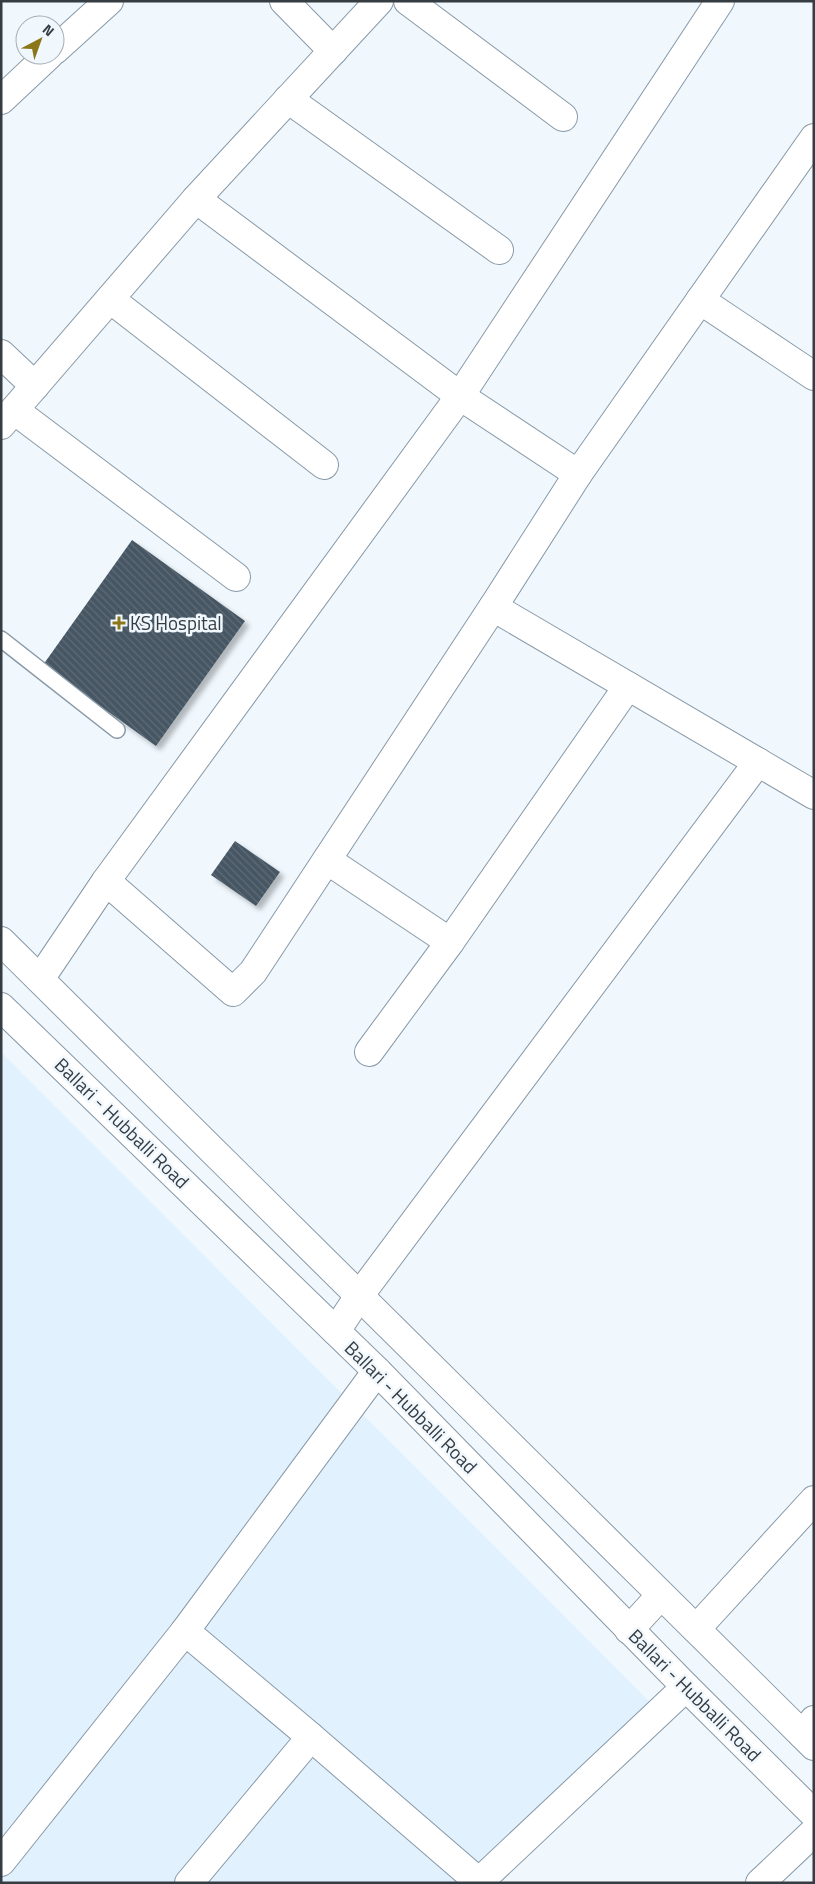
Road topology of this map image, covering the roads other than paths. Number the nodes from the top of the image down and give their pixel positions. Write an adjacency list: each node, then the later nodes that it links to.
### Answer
1 (109, 1): 6 (street)
2 (284, 1): 7 (street)
3 (379, 1): 7 (street)
4 (408, 1): 11 (street)
5 (720, 1): 20 (street)
6 (65, 41)
7 (333, 50): 9 (street)
8 (38, 65): 10 (street)
9 (288, 99): 13 (street); 14 (street)
10 (1, 100)
11 (563, 117)
12 (814, 138): 16 (street)
13 (196, 199): 15 (street); 20 (street)
14 (499, 250)
15 (110, 299): 19 (street); 22 (street)
16 (700, 300): 18 (street); 23 (street)
17 (1, 354): 19 (street)
18 (814, 376)
19 (35, 386): 21 (street)
20 (460, 396): 23 (street); 32 (street)
21 (8, 418): 24 (street)
22 (324, 465)
23 (578, 474): 25 (street)
24 (236, 577)
25 (493, 608): 27 (street); 31 (street)
26 (1, 639): 28 (lane)
27 (628, 686): 29 (street); 34 (street)
28 (117, 730)
29 (758, 762): 30 (street); 38 (street)
30 (814, 795)
31 (326, 860): 32 (street); 34 (street)
32 (106, 881): 35 (street)
33 (1, 941): 35 (street)
34 (450, 942): 37 (street)
35 (40, 980): 38 (street)
36 (1, 1006): 39 (street, Ballari - Hubballi Road)
37 (369, 1052)
38 (359, 1296): 39 (street); 42 (street)
39 (336, 1331): 40 (street, Ballari - Hubballi Road)
40 (377, 1371): 44 (street, Ballari - Hubballi Road); 45 (street)
41 (814, 1500): 43 (street)
42 (661, 1595): 43 (street); 44 (street)
43 (696, 1628): 47 (street)
44 (629, 1630): 46 (street, Ballari - Hubballi Road)
45 (185, 1631): 48 (street); 51 (street)
46 (686, 1687): 49 (street, Ballari - Hubballi Road); 52 (street)
47 (810, 1733)
48 (310, 1737): 52 (street); 53 (street)
49 (814, 1814)
50 (814, 1832): 54 (street)
51 (1, 1862)
52 (479, 1882)
53 (190, 1883)
54 (760, 1883)

